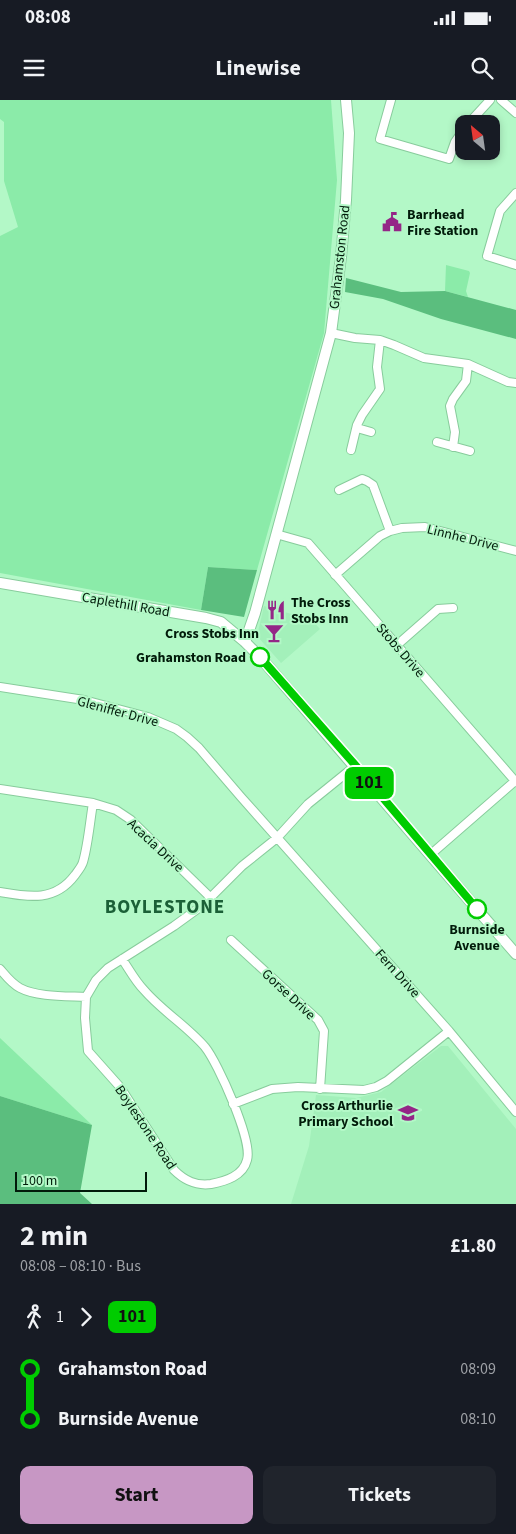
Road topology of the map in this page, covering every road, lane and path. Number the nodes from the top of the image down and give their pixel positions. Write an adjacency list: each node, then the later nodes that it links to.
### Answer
1 (346, 100): 10 (main road, Grahamston Road)
2 (391, 100): 7 (street)
3 (490, 100): 6 (street)
4 (501, 100): 5 (street)
5 (516, 114)
6 (476, 115)
7 (455, 142)
8 (516, 193): 9 (street)
9 (516, 265)
10 (331, 333): 11 (street); 22 (main road, Grahamston Road)
11 (380, 340): 12 (street); 14 (street)
12 (468, 364): 13 (street); 17 (street)
13 (516, 383)
14 (357, 428): 15 (street); 18 (street)
15 (370, 432)
16 (437, 442): 17 (street)
17 (453, 447): 19 (street)
18 (351, 450)
19 (470, 451)
20 (339, 490): 21 (street)
21 (390, 531): 23 (street, Linnhe Drive); 24 (street, Linnhe Drive)
22 (276, 534): 24 (street, Stobs Drive); 27 (main road, Grahamston Road)
23 (516, 551)
24 (335, 575): 28 (street, Stobs Drive)
25 (0, 583): 27 (main road, Caplethill Road)
26 (453, 608): 28 (street)
27 (245, 642): 30 (main road, Caplethill Road)
28 (397, 645): 31 (street, Stobs Drive)
29 (0, 688): 34 (street, Gleniffer Drive)
30 (356, 766): 34 (street); 35 (main road, Caplethill Road)
31 (516, 782): 35 (street)
32 (0, 790): 33 (street, Acacia Drive)
33 (94, 804): 36 (street); 37 (street, Acacia Drive)
34 (277, 838): 37 (street); 43 (street, Fern Drive)
35 (430, 855): 39 (main road, Caplethill Road)
36 (0, 892)
37 (211, 898): 40 (street)
38 (231, 940): 44 (street, Gorse Drive)
39 (516, 954)
40 (122, 959): 42 (street); 45 (street, Boylestone Road)
41 (0, 969): 42 (street)
42 (86, 997): 45 (street, Boylestone Road)
43 (449, 1030): 44 (street); 46 (street, Fern Drive)
44 (320, 1088): 45 (street)
45 (233, 1104)
46 (516, 1112)

